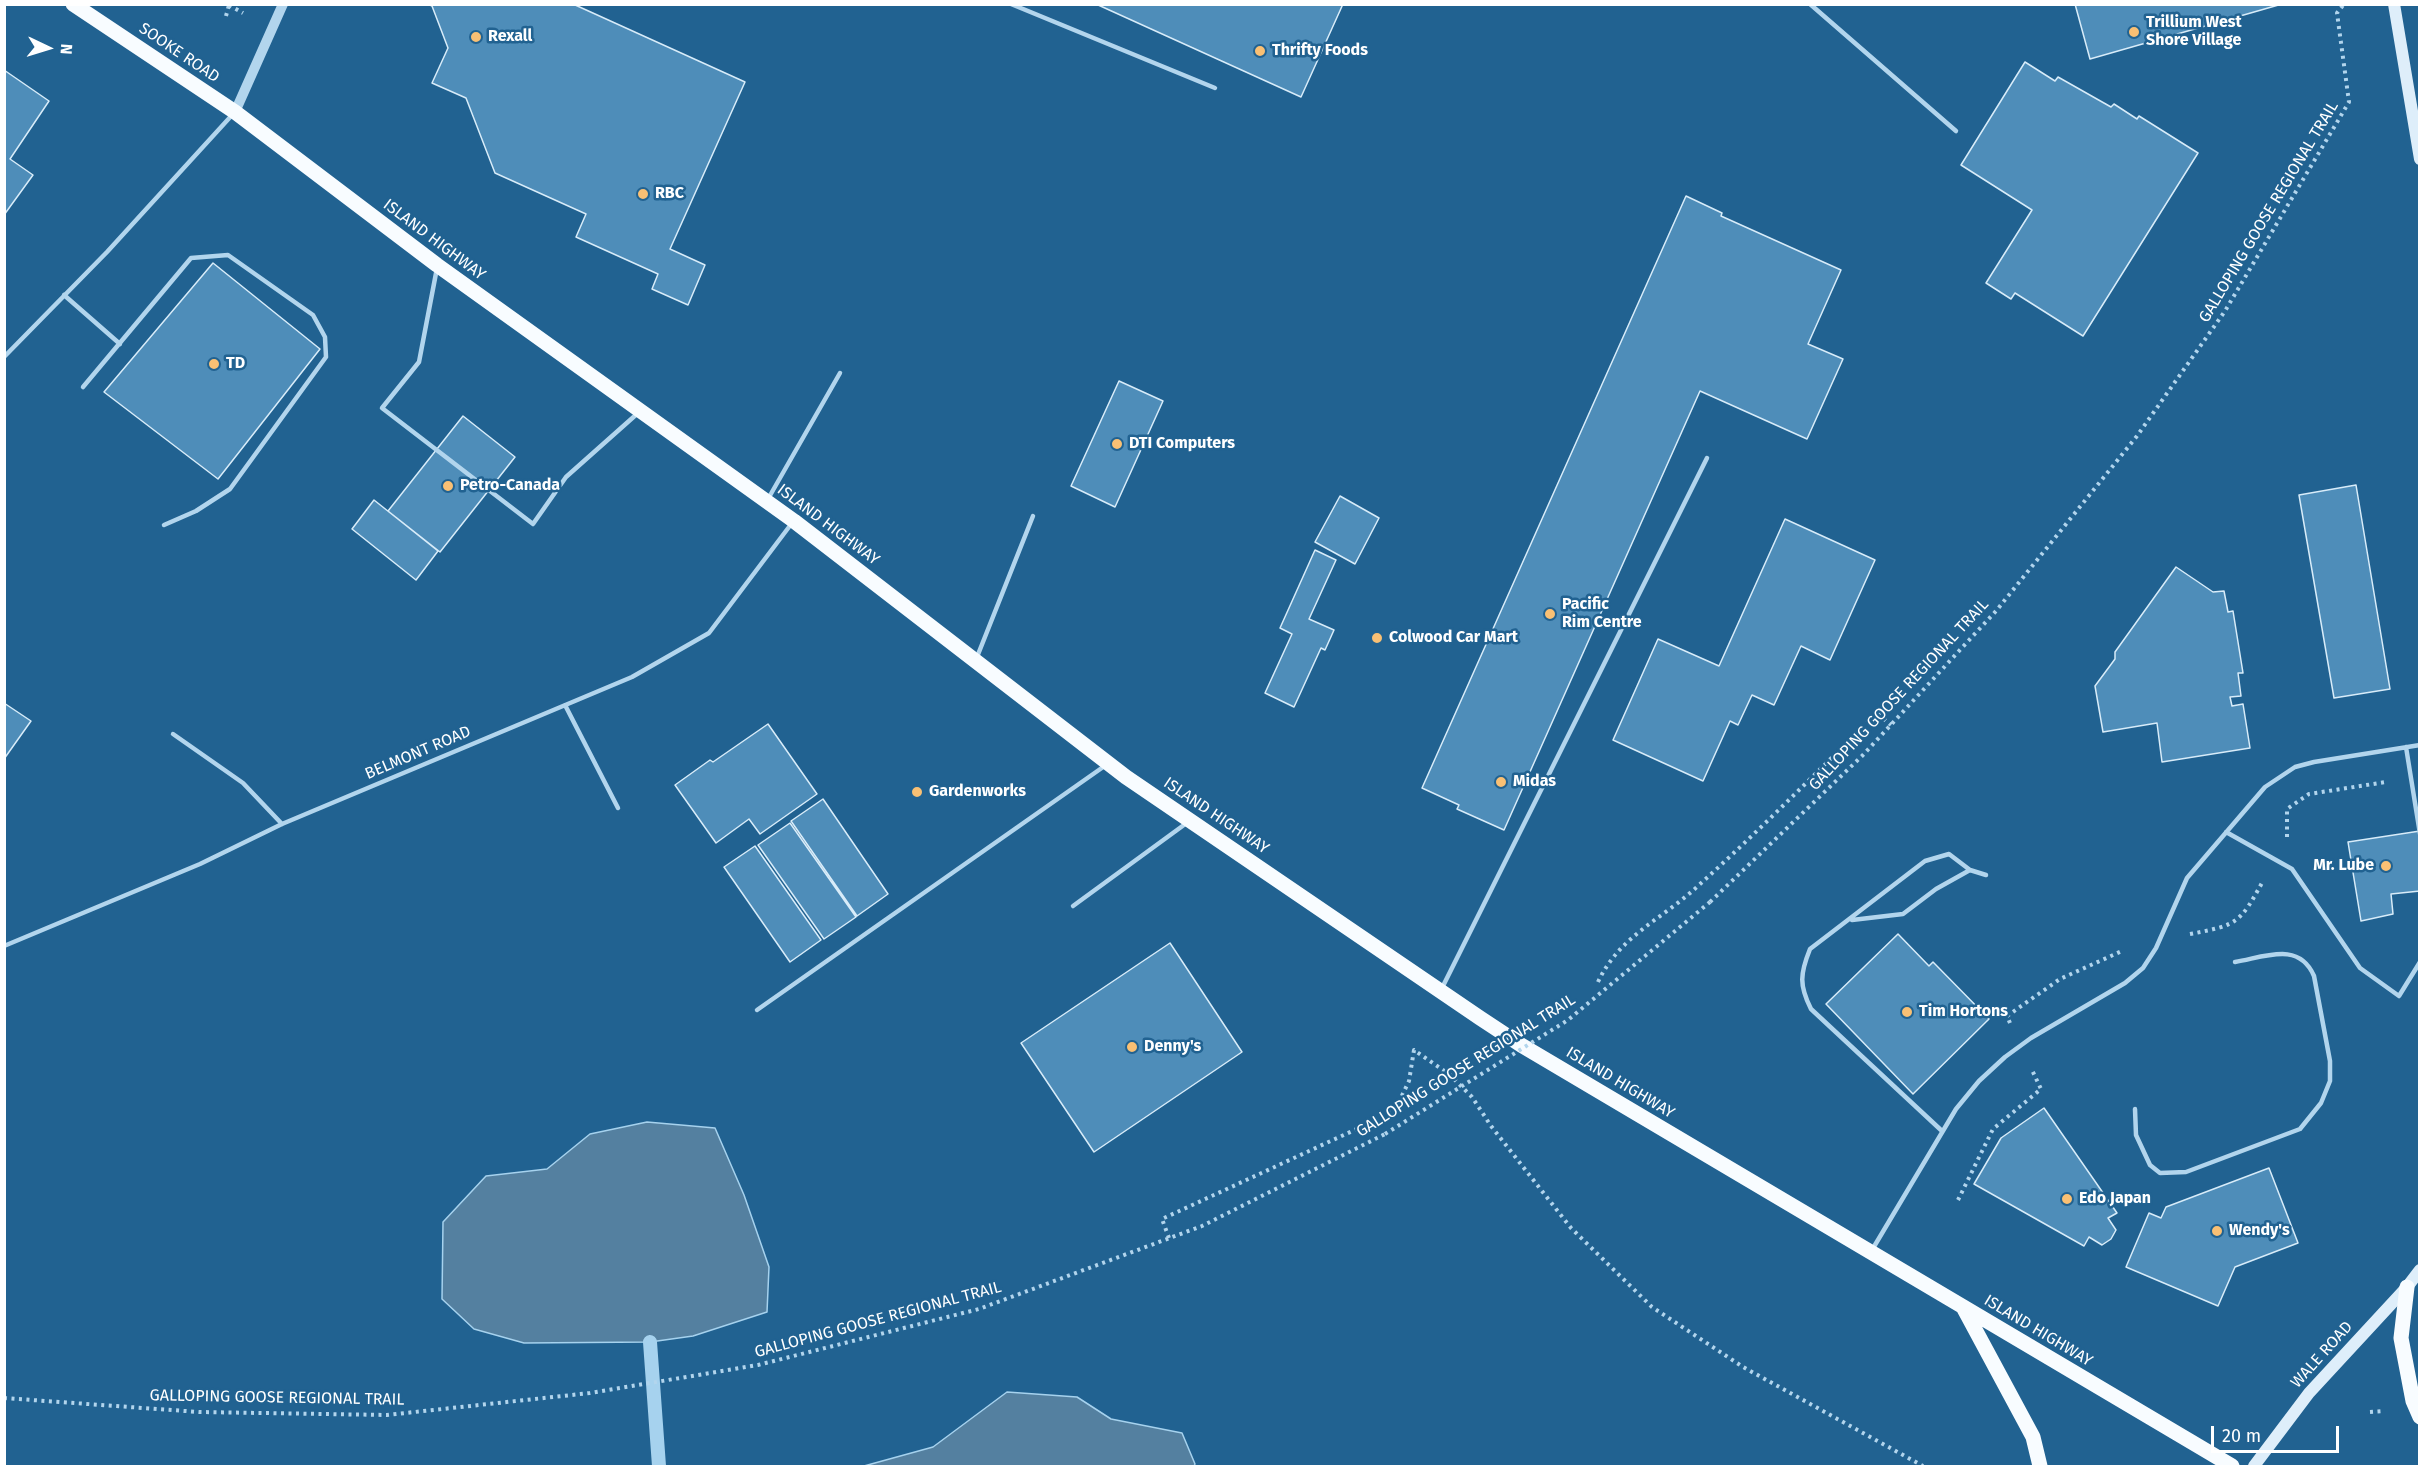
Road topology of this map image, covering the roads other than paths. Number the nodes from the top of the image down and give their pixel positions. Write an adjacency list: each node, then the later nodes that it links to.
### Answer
1 (72, 4): 7 (main road, SOOKE ROAD)
2 (283, 4): 7 (street)
3 (1011, 4): 6 (lane)
4 (1810, 4): 8 (lane)
5 (2394, 4): 9 (main road)
6 (1215, 88)
7 (235, 112): 10 (main road, ISLAND HIGHWAY); 11 (lane)
8 (1956, 131)
9 (2420, 159)
10 (438, 265): 16 (main road, ISLAND HIGHWAY); 16 (lane)
11 (64, 295): 12 (lane); 13 (lane)
12 (120, 344): 15 (lane); 21 (lane)
13 (4, 357)
14 (840, 373): 18 (lane)
15 (83, 387)
16 (640, 411): 18 (main road, ISLAND HIGHWAY)
17 (1707, 458): 40 (lane)
18 (766, 502): 20 (main road, ISLAND HIGHWAY)
19 (1033, 516): 22 (lane)
20 (794, 521): 22 (main road, ISLAND HIGHWAY); 23 (lane, BELMONT ROAD)
21 (164, 525)
22 (976, 659): 27 (main road, ISLAND HIGHWAY)
23 (565, 705): 28 (lane); 30 (lane, BELMONT ROAD)
24 (173, 734): 30 (lane)
25 (2420, 745): 26 (lane)
26 (2406, 747): 31 (lane); 32 (lane)
27 (1109, 764): 29 (main road, ISLAND HIGHWAY); 41 (lane)
28 (618, 808)
29 (1190, 820): 35 (lane); 40 (main road, ISLAND HIGHWAY)
30 (282, 824): 37 (lane, BELMONT ROAD)
31 (2226, 832): 39 (lane); 43 (lane)
32 (2420, 834)
33 (1970, 870): 34 (lane); 36 (lane); 36 (lane)
34 (1986, 875)
35 (1073, 906)
36 (1850, 920): 43 (lane)
37 (4, 946)
38 (2235, 962): 42 (lane)
39 (2420, 962)
40 (1441, 991): 44 (main road, ISLAND HIGHWAY)
41 (757, 1010)
42 (2135, 1109)
43 (1942, 1131): 44 (lane)
44 (1870, 1252): 47 (main road, ISLAND HIGHWAY)
45 (2420, 1270): 46 (main road, WALE ROAD)
46 (2407, 1287): 48 (main road); 51 (main road, WALE ROAD)
47 (1963, 1307): 49 (main road); 50 (main road, ISLAND HIGHWAY)
48 (2420, 1418)
49 (2040, 1467)
50 (2232, 1467)
51 (2254, 1467)

